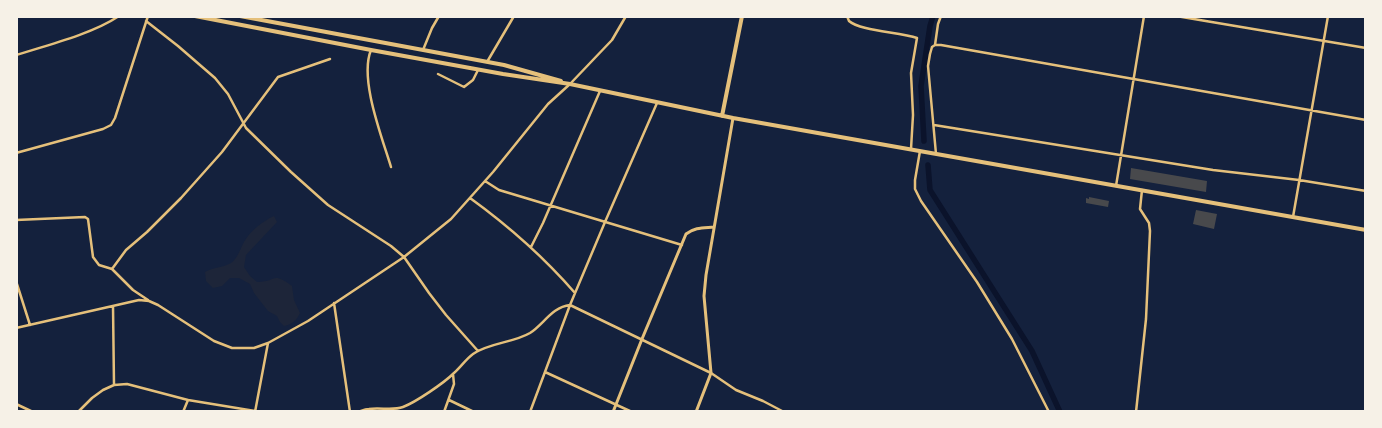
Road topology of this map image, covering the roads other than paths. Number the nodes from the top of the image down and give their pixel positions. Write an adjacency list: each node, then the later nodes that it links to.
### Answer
1 (119, 16): 22 (street)
2 (148, 16): 14 (street)
3 (194, 16): 16 (main road)
4 (240, 16): 15 (main road)
5 (439, 16): 21 (street)
6 (514, 16): 24 (street)
7 (626, 16): 28 (street)
8 (742, 16): 32 (main road)
9 (847, 16): 37 (street)
10 (941, 16): 18 (street)
11 (1144, 16): 27 (street)
12 (1176, 16): 17 (street)
13 (1328, 16): 17 (street)
14 (146, 21): 35 (street); 39 (street)
15 (303, 28): 16 (street); 21 (main road)
16 (302, 37): 20 (main road)
17 (1324, 41): 19 (street); 31 (street)
18 (935, 45): 27 (street); 36 (street)
19 (1366, 48)
20 (372, 50): 25 (main road); 42 (street)
21 (423, 50): 24 (main road)
22 (16, 55)
23 (330, 59): 35 (street)
24 (487, 62): 28 (main road)
25 (478, 69): 26 (street); 28 (main road)
26 (438, 74)
27 (1134, 79): 31 (street); 41 (street)
28 (570, 84): 29 (main road); 44 (street)
29 (600, 91): 30 (main road); 49 (street)
30 (657, 103): 32 (main road); 52 (street)
31 (1312, 110): 34 (street); 43 (street)
32 (722, 116): 33 (main road)
33 (733, 118): 37 (main road); 53 (street)
34 (1366, 120)
35 (243, 123): 57 (street); 58 (street)
36 (934, 125): 40 (street); 41 (street)
37 (911, 149): 38 (main road)
38 (920, 151): 40 (main road); 92 (street)
39 (16, 153)
40 (936, 154): 45 (main road)
41 (1121, 155): 43 (street); 45 (street)
42 (391, 167)
43 (1299, 180): 47 (street); 50 (street)
44 (485, 181): 48 (street); 49 (street)
45 (1116, 186): 46 (main road)
46 (1142, 190): 50 (main road); 93 (street)
47 (1366, 191)
48 (470, 198): 56 (street); 57 (street)
49 (550, 206): 52 (street); 56 (street)
50 (1293, 217): 54 (main road)
51 (16, 220): 58 (street)
52 (605, 222): 55 (street); 60 (street)
53 (714, 227): 55 (street); 71 (street)
54 (1366, 230)
55 (682, 245): 67 (street)
56 (531, 247): 60 (street)
57 (404, 257): 62 (street); 69 (street)
58 (112, 269): 61 (street)
59 (16, 281): 65 (street)
60 (575, 293): 63 (street)
61 (149, 300): 64 (street); 68 (street)
62 (334, 304): 68 (street); 83 (street)
63 (570, 305): 67 (street); 69 (street); 70 (street)
64 (113, 306): 65 (street); 73 (street)
65 (30, 325): 66 (street)
66 (16, 328)
67 (642, 339): 71 (street); 77 (street)
68 (268, 343): 81 (street)
69 (478, 351): 72 (street)
70 (545, 372): 77 (street); 87 (street)
71 (711, 373): 90 (street); 91 (street)
72 (453, 374): 75 (street); 84 (street)
73 (114, 385): 74 (street); 79 (street)
74 (188, 400): 80 (street); 81 (street)
75 (449, 400): 85 (street); 86 (street)
76 (16, 404): 78 (street)
77 (616, 404): 88 (street); 89 (street)
78 (33, 412)
79 (78, 412)
80 (183, 412)
81 (255, 412): 82 (street)
82 (260, 412)
83 (350, 412)
84 (358, 412)
85 (444, 412)
86 (474, 412)
87 (530, 412)
88 (613, 412)
89 (632, 412)
90 (696, 412)
91 (784, 412)
92 (1049, 412)
93 (1136, 412)

